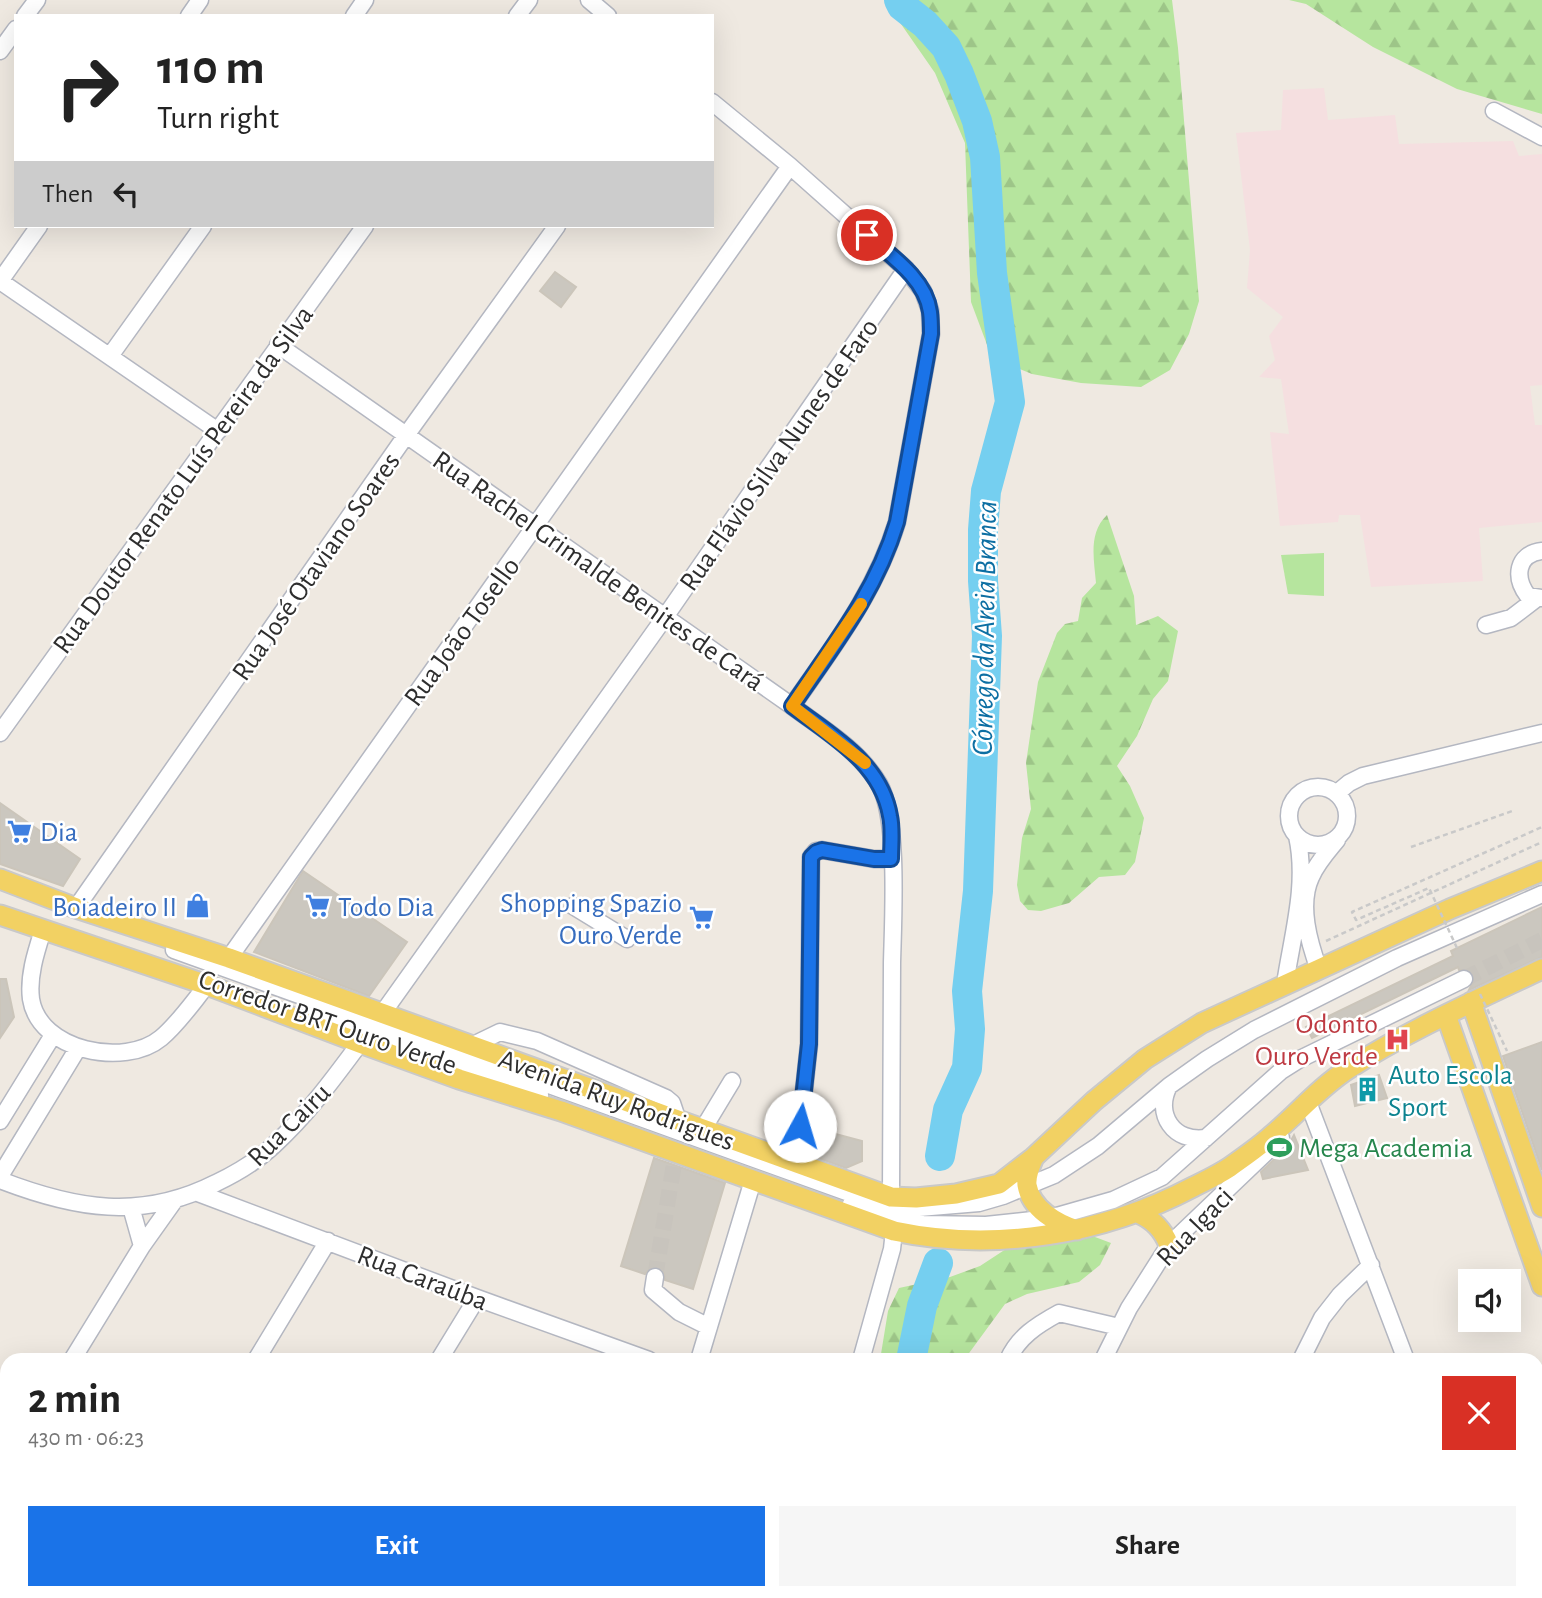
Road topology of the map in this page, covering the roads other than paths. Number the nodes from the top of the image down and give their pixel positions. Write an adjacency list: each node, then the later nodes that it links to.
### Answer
1 (589, 0): 2 (street)
2 (606, 14)
3 (14, 32): 4 (street)
4 (0, 51)
5 (714, 104): 8 (street)
6 (1494, 111): 7 (street)
7 (1542, 137)
8 (790, 166): 13 (street); 19 (street, Rua João Tosello)
9 (38, 228): 14 (street)
10 (202, 228): 16 (street)
11 (364, 228): 15 (street, Rua Doutor Renato Luís Pereira da Silva)
12 (556, 228): 18 (street, Rua José Otaviano Soares)
13 (906, 269): 22 (street, Rua Flávio Silva Nunes de Faro); 24 (street)
14 (0, 281): 16 (street)
15 (278, 345): 17 (street, Rua Doutor Renato Luís Pereira da Silva); 18 (street, Rua Rachel Grimalde Benites de Cará)
16 (110, 356): 17 (street)
17 (218, 431): 25 (street, Rua Doutor Renato Luís Pereira da Silva)
18 (407, 434): 19 (street, Rua Rachel Grimalde Benites de Cará); 37 (street, Rua José Otaviano Soares)
19 (537, 525): 22 (street, Rua Rachel Grimalde Benites de Cará); 41 (street, Rua João Tosello)
20 (1542, 551): 21 (street)
21 (1539, 598): 23 (street)
22 (665, 617): 24 (street, Rua Rachel Grimalde Benites de Cará); 49 (street, Rua Flávio Silva Nunes de Faro)
23 (1486, 625)
24 (792, 706): 30 (street, Rua Rachel Grimalde Benites de Cará)
25 (0, 733)
26 (1542, 733): 27 (street)
27 (1337, 793): 28 (street); 29 (street)
28 (1297, 836): 29 (street); 45 (street)
29 (1339, 837): 43 (street)
30 (891, 859): 61 (street); 69 (street, Rua Rachel Grimalde Benites de Cará)
31 (1542, 871): 43 (main road, Avenida Ruy Rodrigues)
32 (0, 879): 37 (main road, Avenida Ruy Rodrigues)
33 (0, 889): 49 (street, Corredor BRT Ouro Verde)
34 (1542, 894): 54 (street, Corredor BRT Ouro Verde)
35 (0, 906): 49 (street, Corredor BRT Ouro Verde)
36 (573, 906): 40 (street)
37 (76, 908): 41 (main road, Avenida Ruy Rodrigues)
38 (0, 915): 39 (main road, Avenida Ruy Rodrigues)
39 (43, 930): 46 (main road, Avenida Ruy Rodrigues); 50 (street)
40 (628, 939)
41 (229, 958): 49 (main road, Avenida Ruy Rodrigues)
42 (1542, 969): 47 (main road, Avenida Ruy Rodrigues)
43 (1319, 970): 45 (main road, Avenida Ruy Rodrigues)
44 (1464, 979): 59 (street, Corredor BRT Ouro Verde)
45 (1285, 984): 60 (main road, Avenida Ruy Rodrigues)
46 (207, 985): 49 (main road, Avenida Ruy Rodrigues); 52 (street)
47 (1476, 998): 48 (main road, Avenida Ruy Rodrigues); 68 (main road)
48 (1446, 1015): 55 (main road, Avenida Ruy Rodrigues); 78 (main road)
49 (371, 1029): 51 (main road, Avenida Ruy Rodrigues); 63 (main road, Avenida Ruy Rodrigues); 65 (street, Rua Cairu); 69 (street, Corredor BRT Ouro Verde)
50 (53, 1035): 52 (street); 56 (street)
51 (469, 1047): 57 (main road, Avenida Ruy Rodrigues); 57 (street)
52 (78, 1048): 62 (street)
53 (732, 1081): 58 (street)
54 (1170, 1086): 59 (street); 64 (street, Corredor BRT Ouro Verde)
55 (1309, 1106): 70 (main road, Avenida Ruy Rodrigues); 74 (street, Rua Igaci); 76 (street)
56 (0, 1121)
57 (678, 1121): 58 (main road, Avenida Ruy Rodrigues)
58 (703, 1129): 61 (main road, Avenida Ruy Rodrigues)
59 (1206, 1138): 71 (street, Corredor BRT Ouro Verde)
60 (1034, 1157): 64 (main road); 69 (main road, Avenida Ruy Rodrigues)
61 (796, 1164): 69 (main road, Avenida Ruy Rodrigues)
62 (0, 1178): 67 (street, Rua Cairu)
63 (753, 1180): 69 (main road, Avenida Ruy Rodrigues); 80 (street)
64 (1027, 1186): 69 (street, Corredor BRT Ouro Verde); 71 (main road)
65 (198, 1193): 66 (street, Rua Cairu); 73 (street, Rua Caraúba)
66 (174, 1201): 67 (street, Rua Cairu); 75 (street)
67 (131, 1207): 75 (street)
68 (1542, 1207)
69 (890, 1213): 71 (street, Corredor BRT Ouro Verde); 72 (main road, Avenida Ruy Rodrigues); 87 (street, Rua Rachel Grimalde Benites de Cará)
70 (1138, 1213): 72 (main road, Avenida Ruy Rodrigues); 74 (main road)
71 (1050, 1218): 72 (main road)
72 (1077, 1230)
73 (328, 1241): 79 (street, Rua Caraúba); 83 (street)
74 (1169, 1245): 81 (street, Rua Igaci)
75 (142, 1246): 82 (street)
76 (1371, 1265): 90 (street); 91 (street)
77 (655, 1277): 80 (street)
78 (1542, 1286)
79 (477, 1298): 84 (street); 85 (street, Rua Caraúba)
80 (709, 1326): 86 (street)
81 (1119, 1327): 88 (street); 89 (street, Rua Igaci)
82 (76, 1353)
83 (260, 1353)
84 (443, 1353)
85 (630, 1353)
86 (701, 1353)
87 (863, 1353)
88 (1011, 1353)
89 (1106, 1353)
90 (1304, 1353)
91 (1403, 1353)

